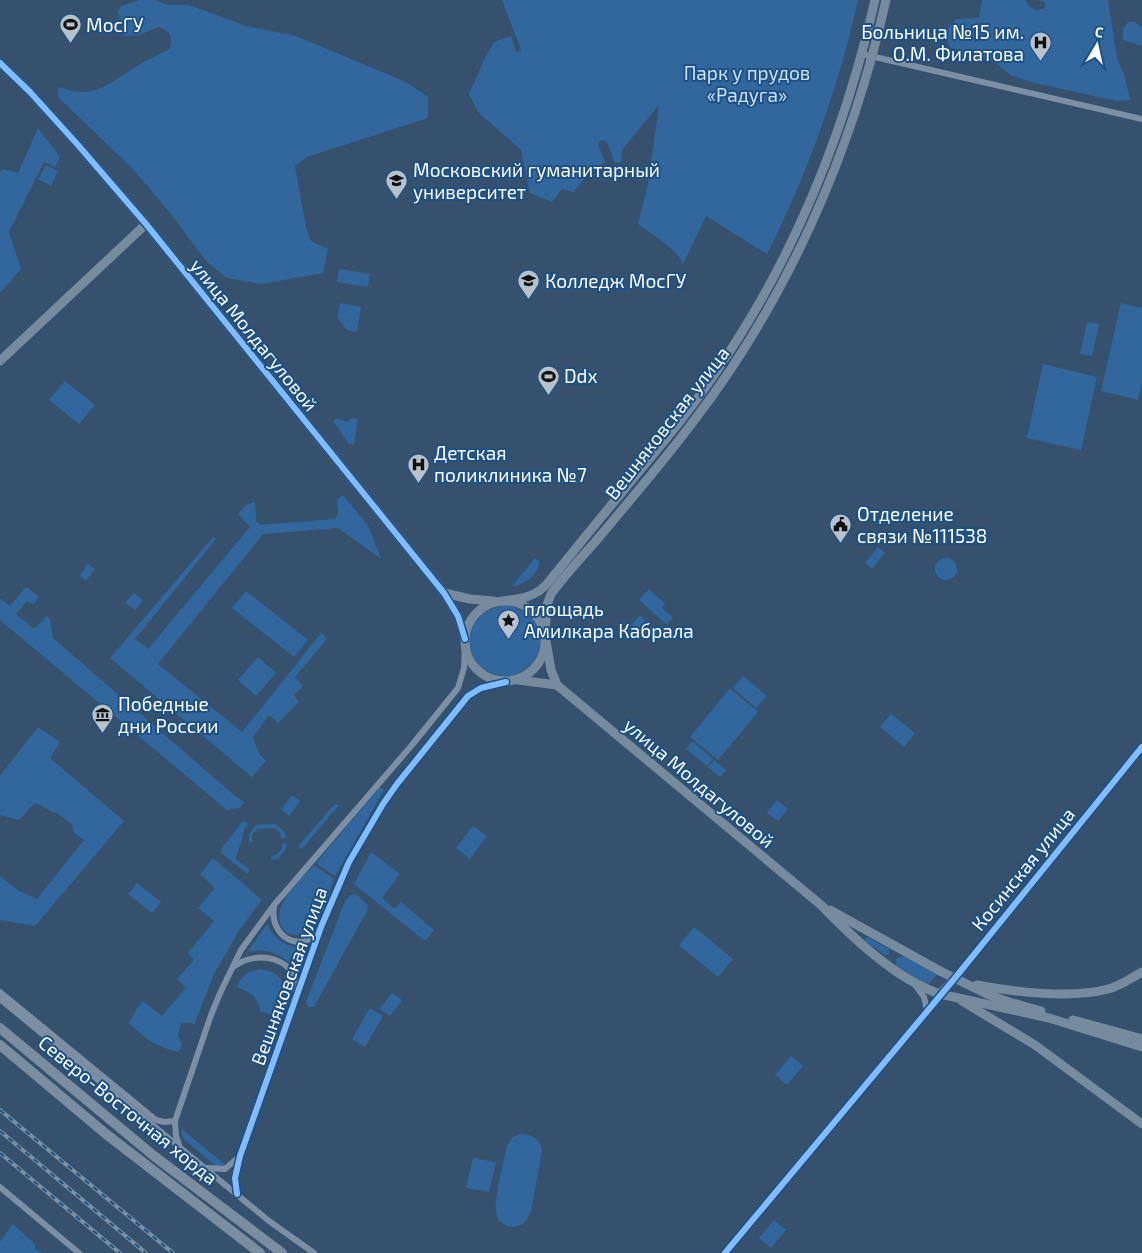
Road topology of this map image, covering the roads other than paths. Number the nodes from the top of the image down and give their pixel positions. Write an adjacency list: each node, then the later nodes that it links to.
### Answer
1 (875, 0): 3 (main road, Вешняковская улица)
2 (886, 0): 4 (main road, Вешняковская улица)
3 (862, 54): 4 (street); 6 (main road, Вешняковская улица)
4 (873, 57): 7 (main road, Вешняковская улица); 8 (street)
5 (0, 63): 9 (main road, улица Молдагуловой)
6 (851, 90): 7 (street); 11 (main road, Вешняковская улица)
7 (862, 94): 12 (main road, Вешняковская улица)
8 (1142, 120)
9 (146, 224): 10 (main road); 15 (main road, улица Молдагуловой)
10 (0, 360)
11 (697, 399): 12 (street); 13 (main road, Вешняковская улица)
12 (705, 406): 14 (main road, Вешняковская улица)
13 (666, 439): 14 (street); 16 (main road, Вешняковская улица)
14 (674, 446): 17 (main road, Вешняковская улица)
15 (444, 593): 16 (main road); 18 (main road, улица Молдагуловой)
16 (500, 602): 17 (main road); 18 (main road)
17 (545, 637): 19 (main road); 20 (main road)
18 (465, 643): 19 (main road); 22 (street, Вешняковская улица)
19 (511, 681): 20 (main road); 24 (street, Вешняковская улица)
20 (557, 685): 23 (main road, улица Молдагуловой)
21 (1142, 747): 29 (street, Косинская улица)
22 (274, 905): 24 (street, Вешняковская улица); 27 (street, Вешняковская улица)
23 (821, 905): 25 (main road, улица Молдагуловой); 26 (main road, улица Молдагуловой)
24 (321, 927): 36 (street, Вешняковская улица)
25 (864, 929): 26 (main road); 29 (main road, улица Молдагуловой)
26 (856, 939): 31 (main road, улица Молдагуловой)
27 (232, 968): 36 (street, Вешняковская улица); 42 (street, Вешняковская улица)
28 (1142, 972): 30 (main road)
29 (954, 978): 30 (main road, улица Молдагуловой); 33 (main road, Косинская улица)
30 (966, 983): 39 (main road, улица Молдагуловой)
31 (914, 984): 33 (main road, улица Молдагуловой); 37 (street)
32 (0, 992): 42 (street)
33 (940, 994): 34 (main road, улица Молдагуловой); 37 (street, Косинская улица)
34 (955, 997): 41 (main road, улица Молдагуловой); 43 (main road)
35 (0, 998): 44 (street)
36 (293, 1007): 45 (street, Вешняковская улица)
37 (927, 1010): 53 (street, Косинская улица)
38 (0, 1028): 51 (main road, Северо-Восточная хорда)
39 (1142, 1039)
40 (0, 1045): 50 (main road, Северо-Восточная хорда)
41 (1142, 1047)
42 (175, 1121): 44 (street, Вешняковская улица)
43 (1142, 1124)
44 (180, 1148): 46 (street)
45 (240, 1156): 46 (street); 48 (street, Вешняковская улица)
46 (206, 1168): 48 (street)
47 (0, 1187): 49 (street)
48 (237, 1194): 52 (street)
49 (79, 1253)
50 (260, 1253)
51 (282, 1253)
52 (314, 1253)
53 (725, 1253)

